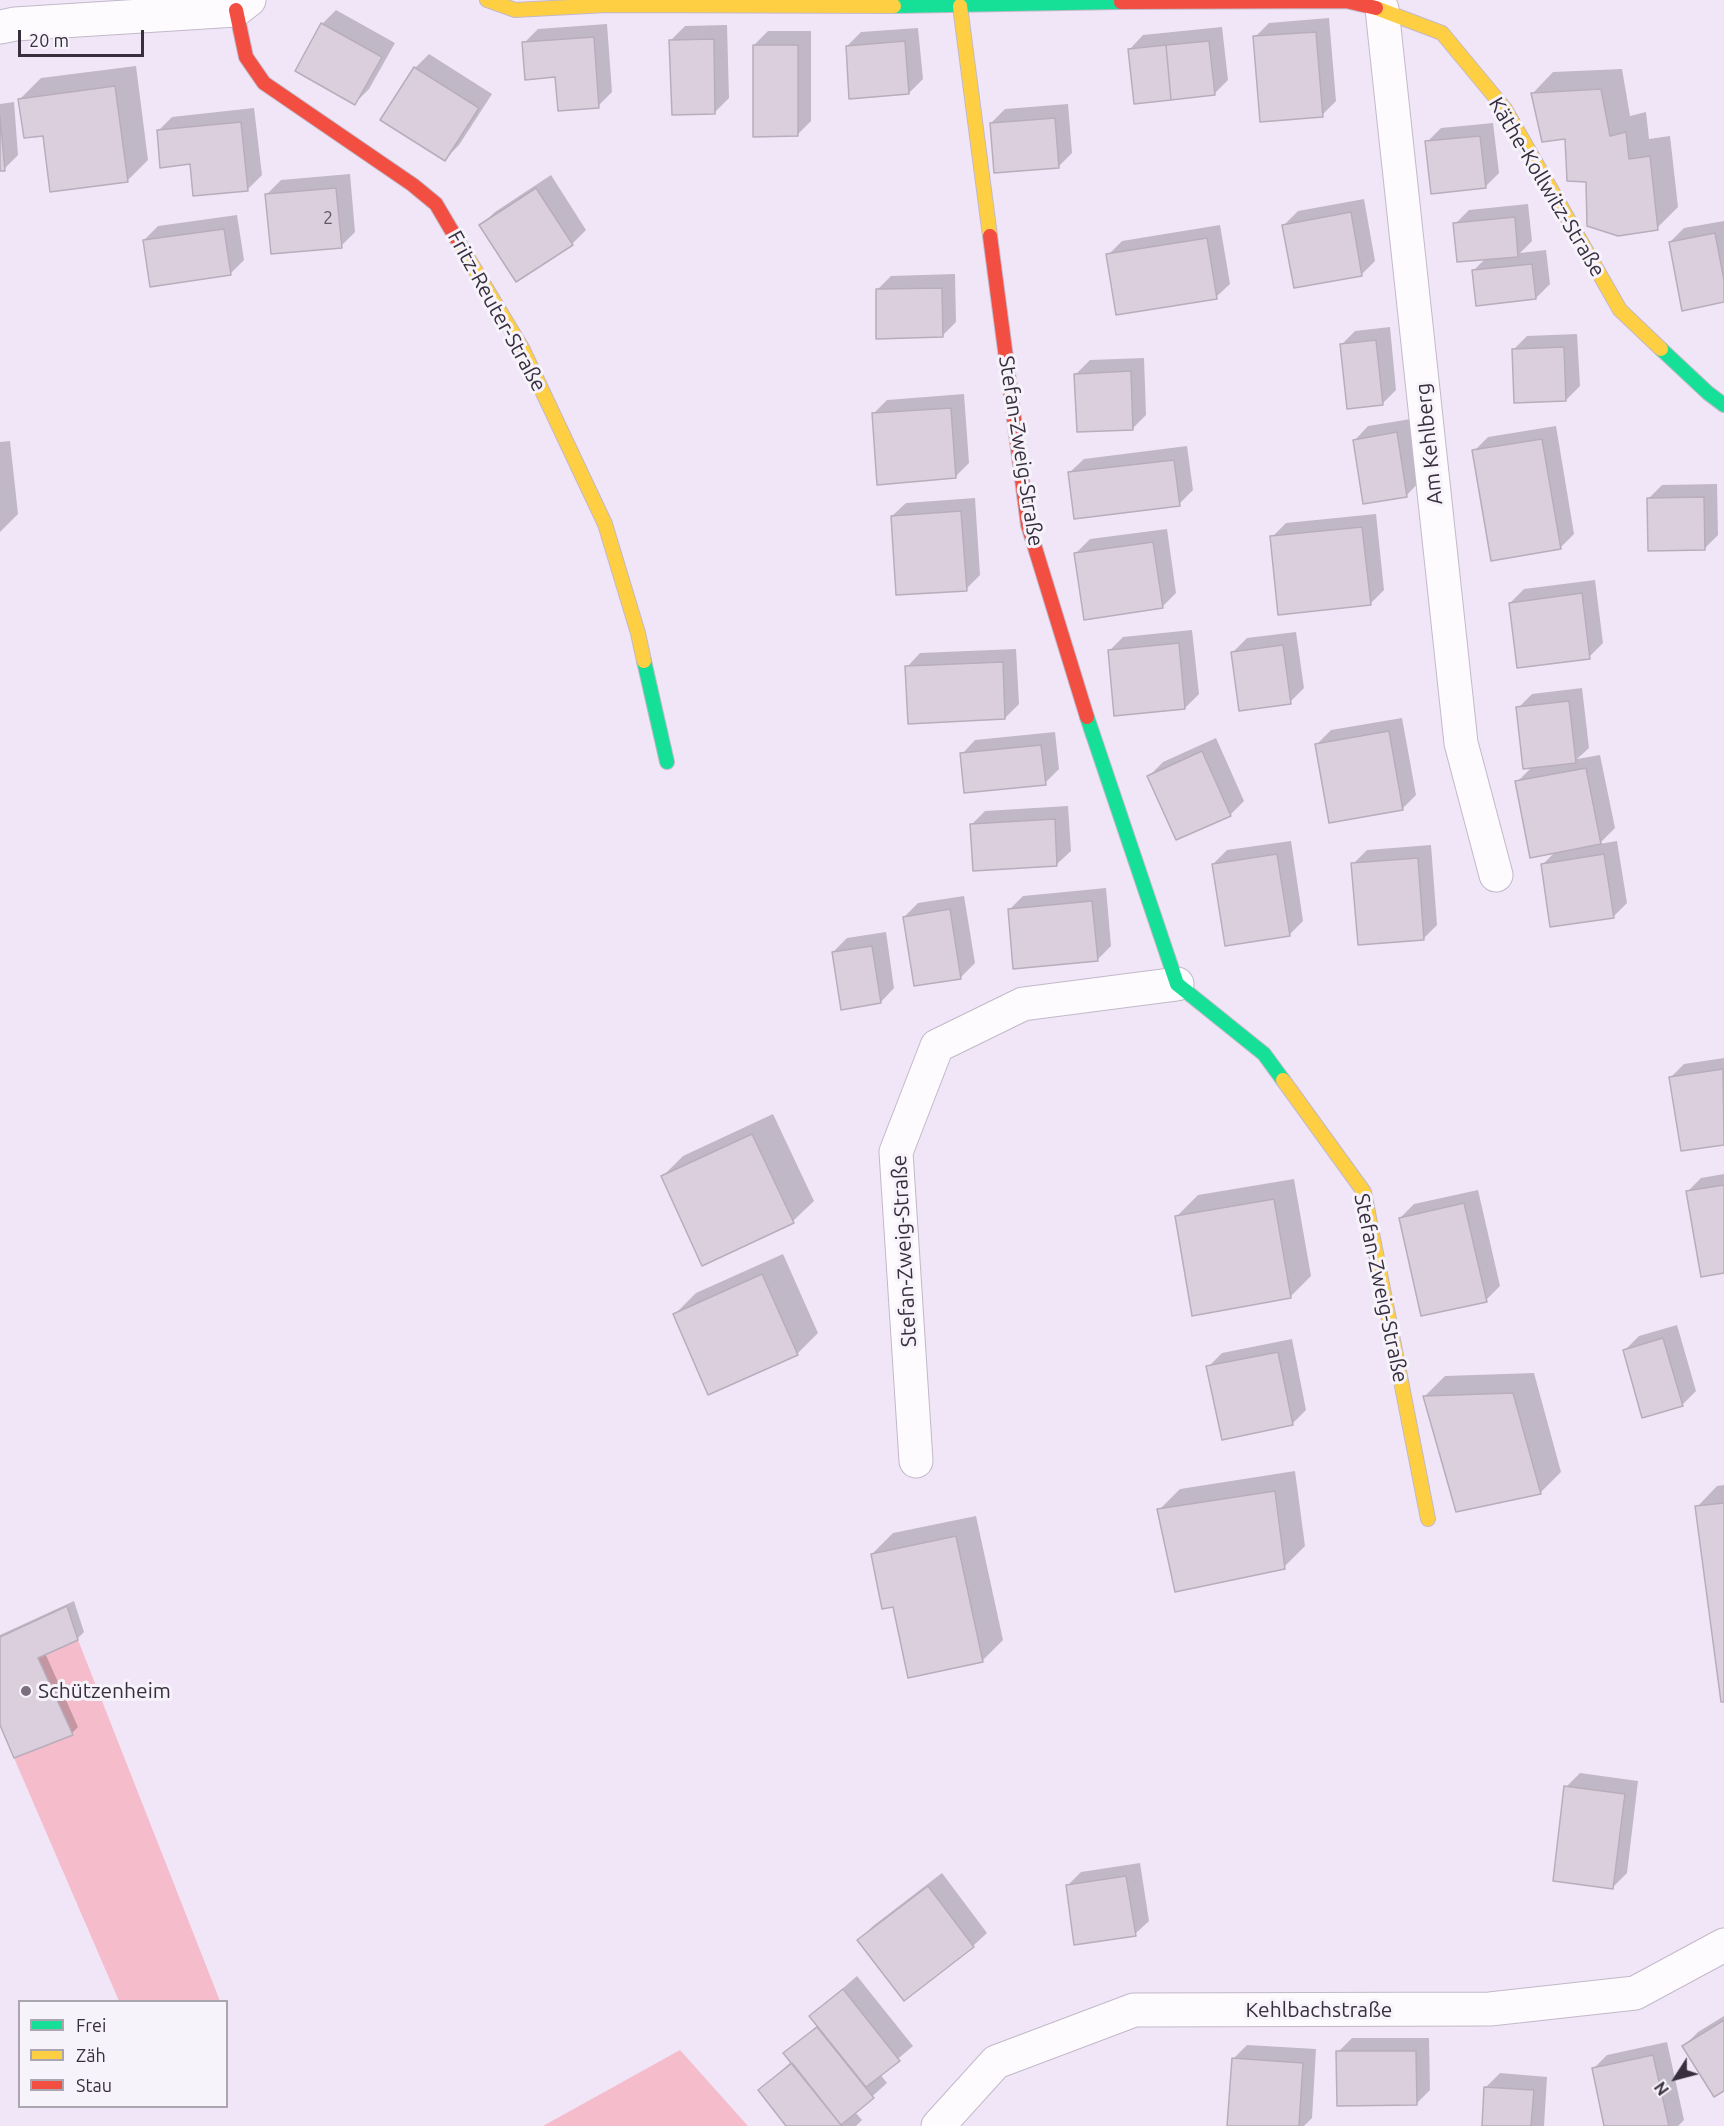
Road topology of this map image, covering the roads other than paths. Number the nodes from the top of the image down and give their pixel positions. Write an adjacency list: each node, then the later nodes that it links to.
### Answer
1 (487, 0): 3 (street, Käthe-Kollwitz-Straße)
2 (243, 5): 5 (street); 7 (street, Fritz-Reuter-Straße)
3 (960, 6): 4 (street, Käthe-Kollwitz-Straße); 9 (street, Stefan-Zweig-Straße)
4 (1382, 9): 6 (street, Käthe-Kollwitz-Straße); 8 (street, Am Kehlberg)
5 (0, 27)
6 (1724, 405)
7 (667, 762)
8 (1496, 876)
9 (1177, 984): 10 (street, Stefan-Zweig-Straße); 11 (street, Stefan-Zweig-Straße)
10 (916, 1461)
11 (1428, 1519)
12 (1724, 1945): 13 (street, Kehlbachstraße)
13 (938, 2126)

